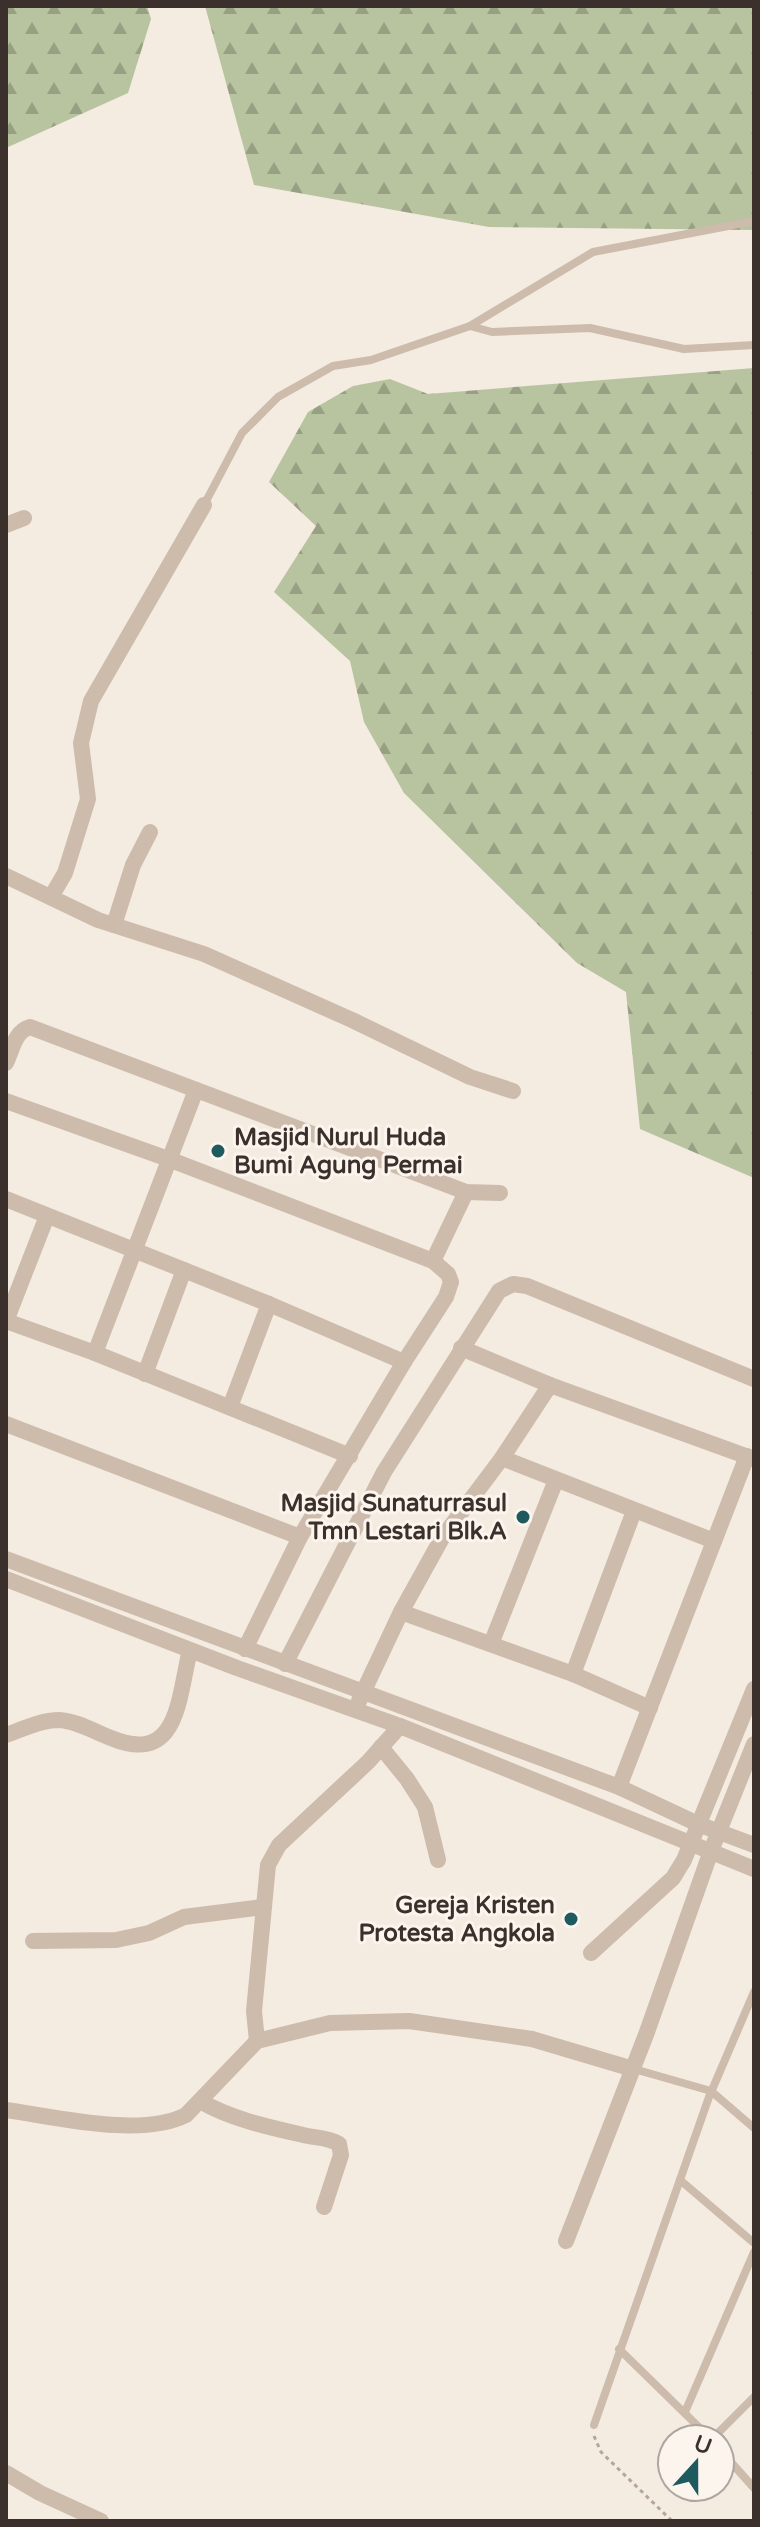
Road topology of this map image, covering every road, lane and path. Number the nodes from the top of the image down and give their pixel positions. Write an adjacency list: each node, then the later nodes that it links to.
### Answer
1 (754, 221): 2 (lane)
2 (470, 326): 3 (lane); 4 (lane)
3 (754, 345)
4 (204, 505): 9 (street)
5 (24, 518): 6 (street)
6 (6, 525)
7 (150, 832): 10 (street)
8 (6, 876): 9 (street)
9 (51, 897): 10 (street)
10 (114, 925): 13 (street)
11 (6, 1063): 12 (street)
12 (196, 1090): 15 (street); 16 (street)
13 (513, 1091)
14 (6, 1101): 15 (street)
15 (171, 1160): 20 (street); 21 (street)
16 (466, 1192): 17 (street); 21 (street)
17 (500, 1193)
18 (6, 1199): 19 (street)
19 (47, 1216): 20 (street); 24 (street)
20 (134, 1250): 22 (street); 26 (street)
21 (433, 1261): 27 (street)
22 (184, 1270): 23 (street); 28 (street)
23 (269, 1304): 27 (street); 31 (street)
24 (6, 1321): 26 (street)
25 (461, 1348): 29 (street); 30 (street); 46 (street)
26 (95, 1353): 28 (street)
27 (404, 1362): 33 (street)
28 (145, 1374): 31 (street)
29 (754, 1379)
30 (550, 1385): 34 (street); 35 (street)
31 (230, 1407): 33 (street)
32 (6, 1424): 38 (street)
33 (350, 1456): 38 (street)
34 (502, 1458): 36 (street); 42 (street)
35 (750, 1458): 39 (street)
36 (556, 1480): 37 (street); 43 (street)
37 (634, 1511): 39 (street); 47 (street)
38 (300, 1537): 44 (street)
39 (714, 1541): 50 (street)
40 (6, 1559): 44 (street)
41 (6, 1579): 45 (street)
42 (401, 1612): 43 (street); 49 (street)
43 (491, 1644): 47 (street)
44 (245, 1649): 46 (street)
45 (190, 1650): 51 (street); 53 (street)
46 (285, 1664): 49 (street)
47 (573, 1674): 50 (street)
48 (754, 1689): 57 (street)
49 (363, 1692): 51 (street); 56 (street)
50 (650, 1708): 56 (street)
51 (354, 1711): 52 (street)
52 (400, 1726): 55 (street); 59 (street)
53 (6, 1735)
54 (754, 1744): 58 (street)
55 (381, 1747): 62 (street); 64 (street)
56 (619, 1787): 57 (street)
57 (698, 1824): 58 (street); 59 (street)
58 (719, 1831): 60 (street); 61 (street)
59 (690, 1843): 61 (street); 66 (street)
60 (754, 1845)
61 (711, 1851): 63 (street); 70 (street)
62 (438, 1860)
63 (754, 1869)
64 (263, 1907): 65 (street); 69 (street)
65 (33, 1941)
66 (591, 1953)
67 (754, 1992): 68 (lane)
68 (752, 2006): 71 (lane)
69 (257, 2041): 70 (street); 72 (street)
70 (633, 2069): 71 (lane); 77 (street)
71 (711, 2091): 74 (lane); 75 (lane)
72 (200, 2101): 73 (street); 76 (street)
73 (6, 2110)
74 (754, 2128)
75 (680, 2180): 78 (lane); 80 (lane)
76 (324, 2207)
77 (566, 2241)
78 (754, 2243)
79 (754, 2252): 82 (lane)
80 (619, 2349): 82 (lane); 85 (lane)
81 (754, 2397): 84 (lane)
82 (685, 2412): 83 (lane)
83 (696, 2423)
84 (727, 2423)
85 (594, 2425): 90 (path)
86 (736, 2468): 88 (lane)
87 (6, 2473): 89 (street)
88 (754, 2488)
89 (101, 2521)
90 (672, 2521)

